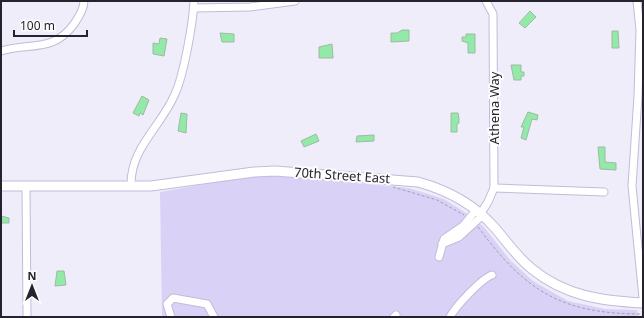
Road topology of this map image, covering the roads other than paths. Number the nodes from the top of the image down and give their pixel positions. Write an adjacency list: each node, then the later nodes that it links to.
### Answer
1 (84, 1): 6 (street)
2 (295, 1): 5 (street)
3 (486, 1): 11 (street, Athena Way)
4 (637, 1): 7 (street)
5 (194, 4): 10 (street)
6 (1, 51)
7 (640, 96): 14 (street)
8 (1, 186): 9 (main road, 70th Street East)
9 (26, 186): 10 (main road, 70th Street East); 19 (street)
10 (131, 186): 13 (main road, 70th Street East)
11 (494, 188): 12 (street); 13 (street, Athena Way)
12 (604, 192)
13 (480, 212): 15 (street, Athena Way); 18 (main road, 70th Street East)
14 (640, 239): 17 (street)
15 (439, 257)
16 (492, 275): 22 (street)
17 (643, 298)
18 (643, 302)
19 (27, 317)
20 (171, 317): 21 (street)
21 (214, 317)
22 (450, 317)

